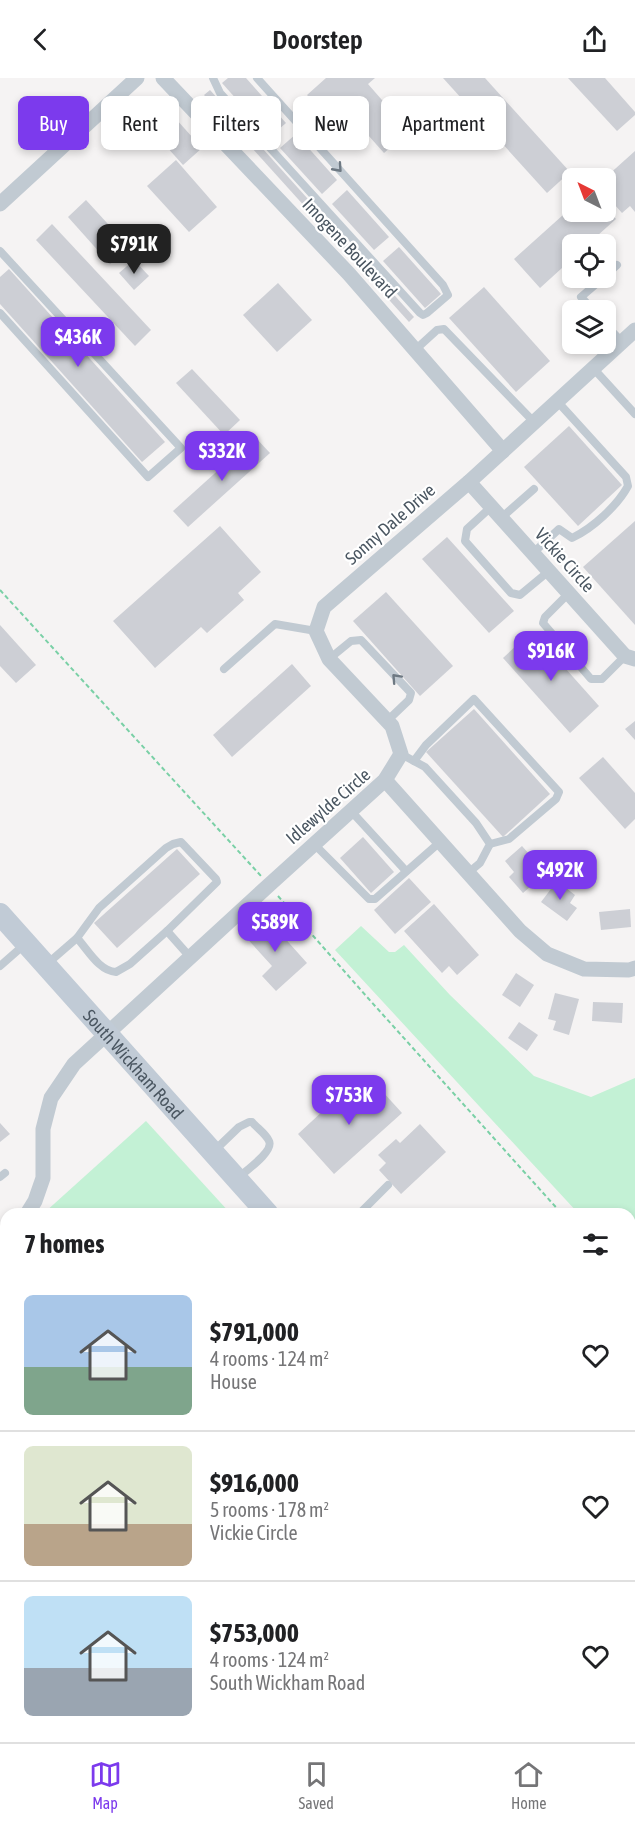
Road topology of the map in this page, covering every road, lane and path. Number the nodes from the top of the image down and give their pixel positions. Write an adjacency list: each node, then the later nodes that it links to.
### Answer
1 (137, 78): 5 (street)
2 (163, 78): 13 (street, Imogene Boulevard)
3 (213, 78): 4 (lane, one-way to 3)
4 (257, 78)
5 (0, 204)
6 (0, 251): 9 (lane)
7 (591, 288): 8 (lane)
8 (584, 300)
9 (0, 313)
10 (635, 330): 12 (street, Sonny Dale Drive)
11 (616, 336): 12 (lane)
12 (622, 342): 14 (street, Sonny Dale Drive)
13 (415, 350): 17 (lane); 18 (street, Imogene Boulevard)
14 (593, 368): 15 (street, Sonny Dale Drive); 16 (lane)
15 (557, 401): 17 (street, Sonny Dale Drive); 22 (lane)
16 (635, 414)
17 (534, 422): 18 (street, Sonny Dale Drive)
18 (503, 451): 19 (street, Sonny Dale Drive)
19 (469, 482): 21 (street, Vickie Circle); 26 (street, Sonny Dale Drive)
20 (534, 489): 21 (lane)
21 (496, 512): 22 (street, Vickie Circle); 23 (lane)
22 (532, 553): 23 (street, Vickie Circle)
23 (549, 571): 25 (street, Vickie Circle)
24 (0, 590): 39 (path)
25 (569, 593): 28 (street, Vickie Circle); 28 (lane)
26 (316, 631): 27 (street); 29 (lane)
27 (329, 658): 30 (street); 30 (lane, one-way to 27)
28 (630, 658)
29 (224, 669)
30 (387, 721): 31 (street)
31 (408, 758): 32 (street); 36 (lane); 36 (lane)
32 (386, 780): 33 (street, Idlewylde Circle); 34 (street, Idlewylde Circle)
33 (351, 811): 35 (street, Idlewylde Circle); 37 (lane)
34 (440, 842): 37 (lane); 38 (street, Idlewylde Circle)
35 (314, 844): 37 (lane); 39 (street, Idlewylde Circle)
36 (490, 844): 38 (lane)
37 (406, 871)
38 (468, 873): 47 (street, Idlewylde Circle)
39 (269, 885): 44 (street, Idlewylde Circle); 55 (path)
40 (0, 914): 43 (main road, South Wickham Road)
41 (167, 931): 42 (lane); 42 (lane); 44 (lane)
42 (77, 938): 45 (lane)
43 (26, 943): 45 (main road, South Wickham Road); 46 (lane)
44 (190, 957): 48 (street, Idlewylde Circle)
45 (46, 965): 48 (main road, South Wickham Road)
46 (0, 966)
47 (635, 968)
48 (107, 1034): 49 (main road, South Wickham Road); 52 (street, Idlewylde Circle)
49 (212, 1152): 50 (main road, South Wickham Road); 50 (lane)
50 (237, 1179): 53 (main road, South Wickham Road)
51 (388, 1185): 54 (lane)
52 (31, 1208)
53 (263, 1208)
54 (365, 1208)
55 (557, 1208)

